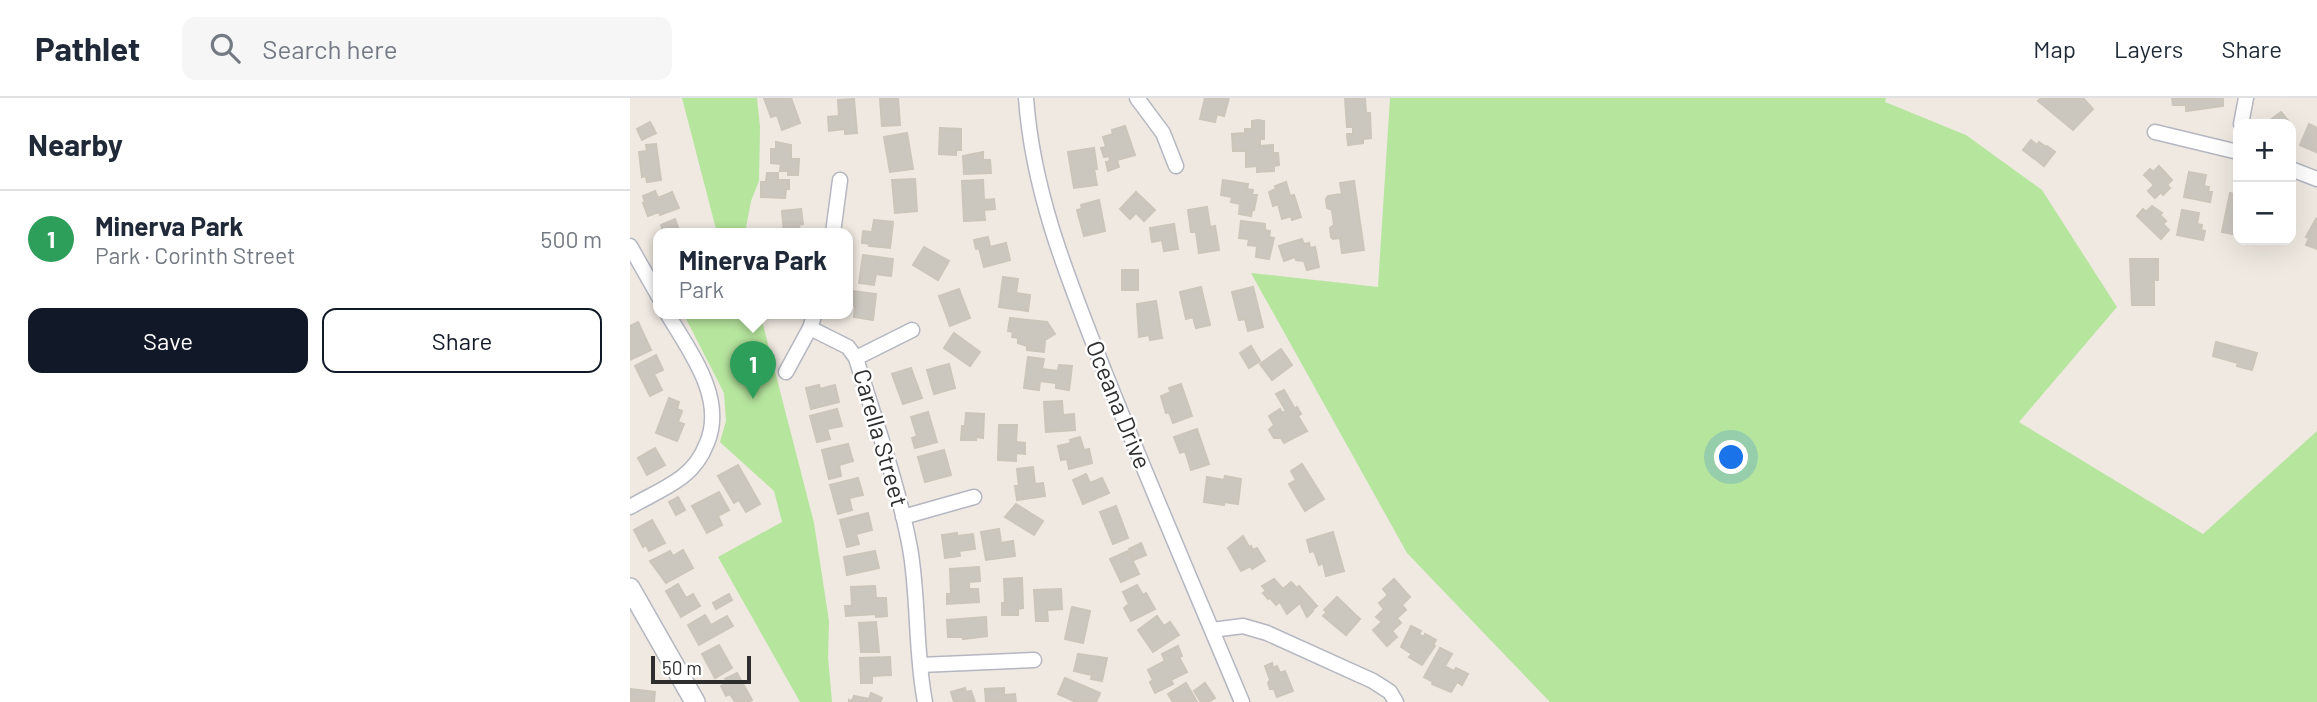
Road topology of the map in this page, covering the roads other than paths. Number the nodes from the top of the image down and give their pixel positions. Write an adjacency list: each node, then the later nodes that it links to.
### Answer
1 (1026, 98): 23 (street, Oceana Drive)
2 (1137, 98): 7 (street)
3 (2246, 98): 4 (street)
4 (2242, 119)
5 (2155, 132): 6 (street)
6 (2233, 147)
7 (1176, 166)
8 (2296, 171): 9 (street)
9 (2317, 179)
10 (840, 180): 11 (street)
11 (834, 228)
12 (630, 246): 13 (street)
13 (653, 286)
14 (670, 319): 20 (street)
15 (813, 321): 17 (street, Carella Street); 18 (street, Carella Street)
16 (912, 330): 17 (street, Carella Street)
17 (856, 358): 21 (street, Carella Street)
18 (786, 372)
19 (974, 497): 21 (street, Carella Street)
20 (630, 506)
21 (903, 517): 25 (street, Carella Street)
22 (630, 588): 26 (street)
23 (1212, 630): 28 (street, Oceana Drive); 29 (street)
24 (1034, 660): 25 (street)
25 (920, 665): 27 (street, Carella Street)
26 (695, 702)
27 (925, 702)
28 (1242, 702)
29 (1396, 702)

